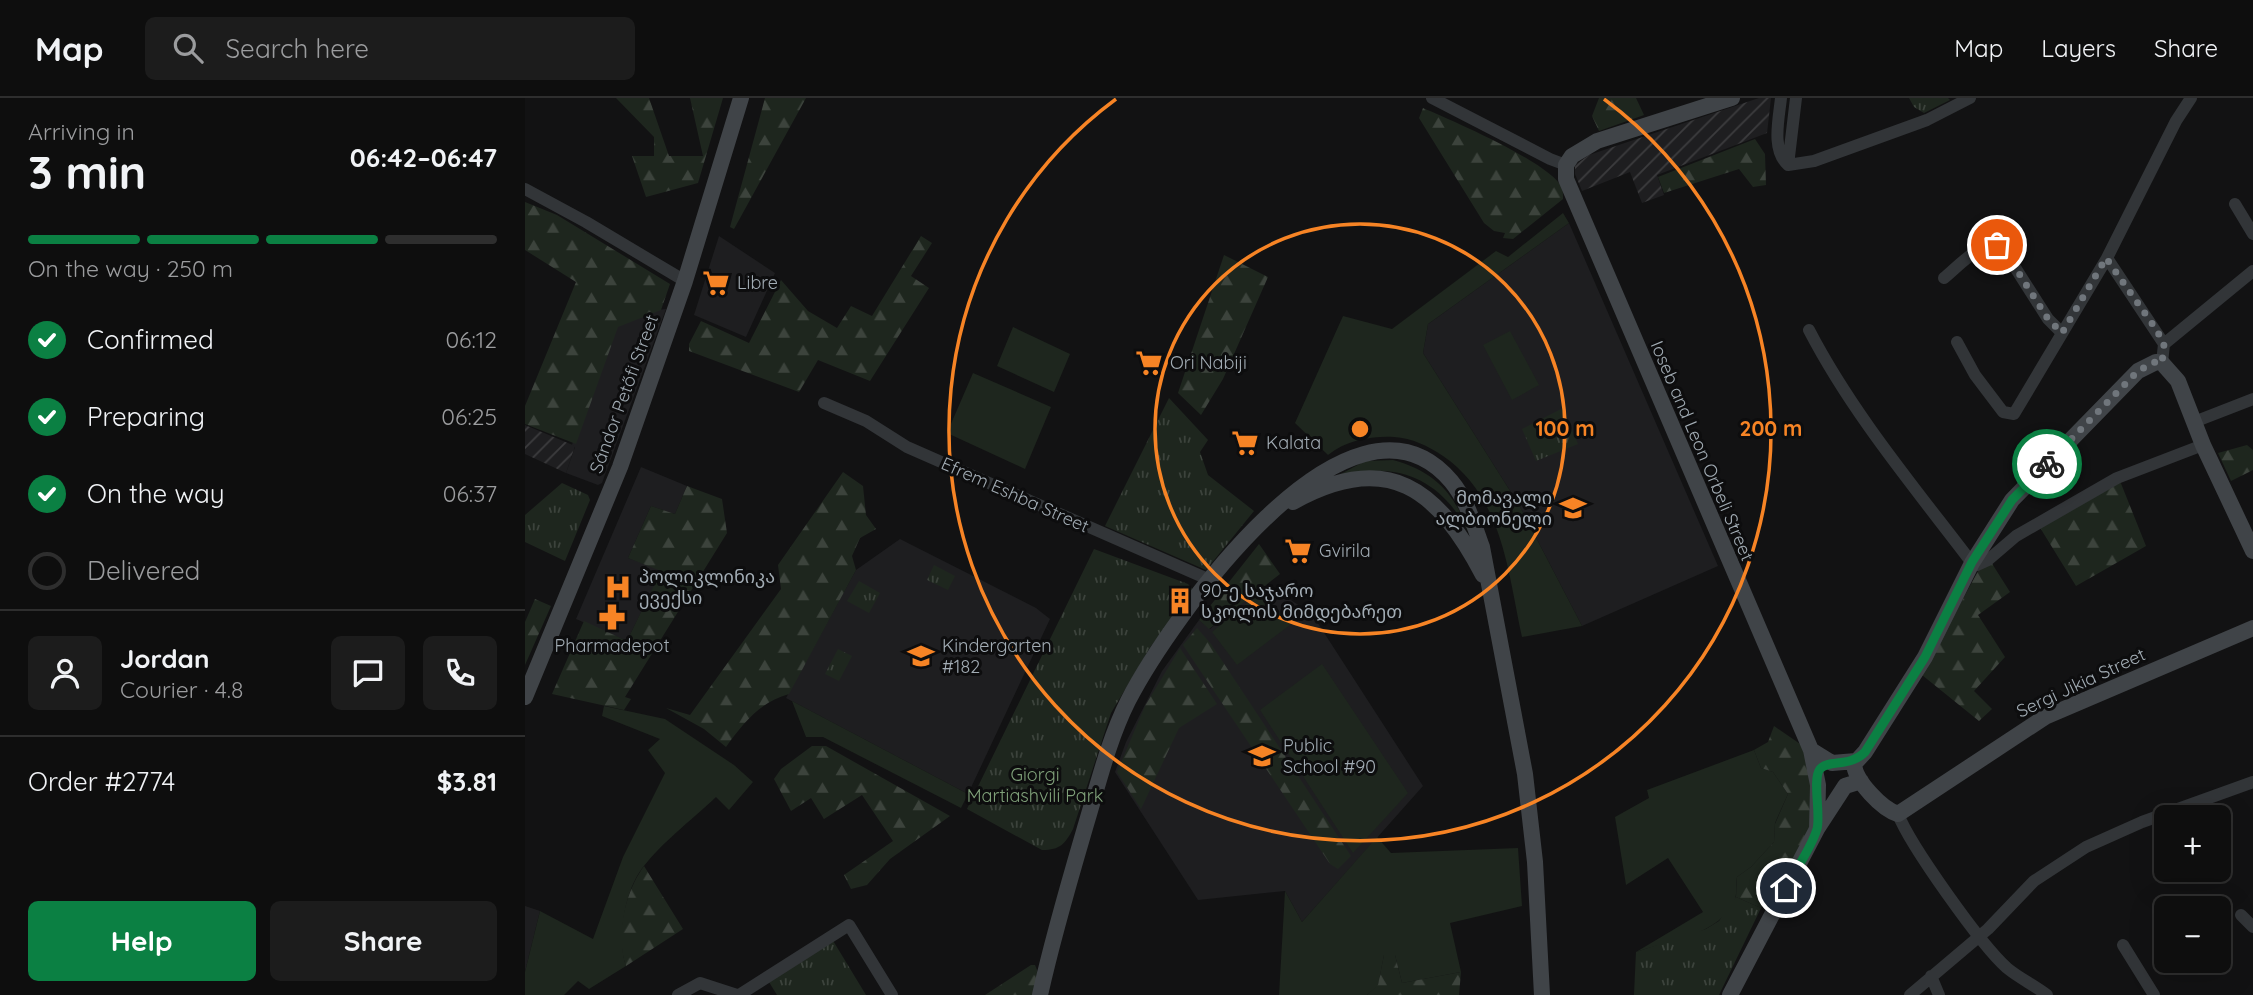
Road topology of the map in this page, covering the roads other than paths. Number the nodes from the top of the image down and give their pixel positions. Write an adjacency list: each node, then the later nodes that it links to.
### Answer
1 (741, 98): 16 (street, Sándor Petőfi Street)
2 (1432, 98): 8 (street)
3 (1732, 98): 8 (street)
4 (1781, 98): 9 (street)
5 (1796, 98): 9 (street)
6 (1971, 98): 9 (street)
7 (2191, 98): 13 (street)
8 (1566, 165): 33 (street, Ioseb and Leon Orbeli Street)
9 (1788, 165)
10 (525, 189): 16 (street)
11 (2235, 204): 12 (street)
12 (2253, 234)
13 (2106, 258): 18 (street); 20 (street)
14 (2253, 271): 20 (street)
15 (1944, 278): 18 (street)
16 (685, 281): 32 (street, Sándor Petőfi Street)
17 (1809, 330): 28 (street)
18 (2062, 333): 19 (street)
19 (1957, 342)
20 (2164, 344): 21 (street)
21 (2162, 363): 24 (street); 28 (street)
22 (2253, 399): 24 (street)
23 (824, 404): 29 (street, Efrem Eshba Street)
24 (2194, 422): 25 (street)
25 (2203, 445): 27 (street); 28 (street)
26 (1270, 516): 29 (street); 30 (street); 30 (street)
27 (2253, 551)
28 (1972, 562): 34 (street)
29 (1210, 580): 49 (street)
30 (1490, 590): 50 (street)
31 (2253, 628): 39 (street, Sergi Jikia Street)
32 (525, 697)
33 (1811, 750): 34 (street); 36 (street, Ioseb and Leon Orbeli Street)
34 (1841, 764): 35 (street); 36 (street); 38 (street)
35 (1861, 780): 38 (street); 39 (street)
36 (1817, 781): 38 (street); 40 (street, Ioseb and Leon Orbeli Street)
37 (2253, 782): 43 (street)
38 (1844, 788): 40 (street)
39 (1898, 814): 43 (street)
40 (1817, 829): 51 (street)
41 (2241, 915): 42 (street)
42 (2253, 928)
43 (1980, 934): 45 (street); 54 (street)
44 (2123, 945): 55 (street)
45 (1931, 976): 52 (street); 53 (street)
46 (678, 995): 47 (street)
47 (738, 995): 48 (street)
48 (892, 995)
49 (1040, 995)
50 (1542, 995)
51 (1730, 995)
52 (1910, 995)
53 (1939, 995)
54 (2047, 995)
55 (2154, 995)

